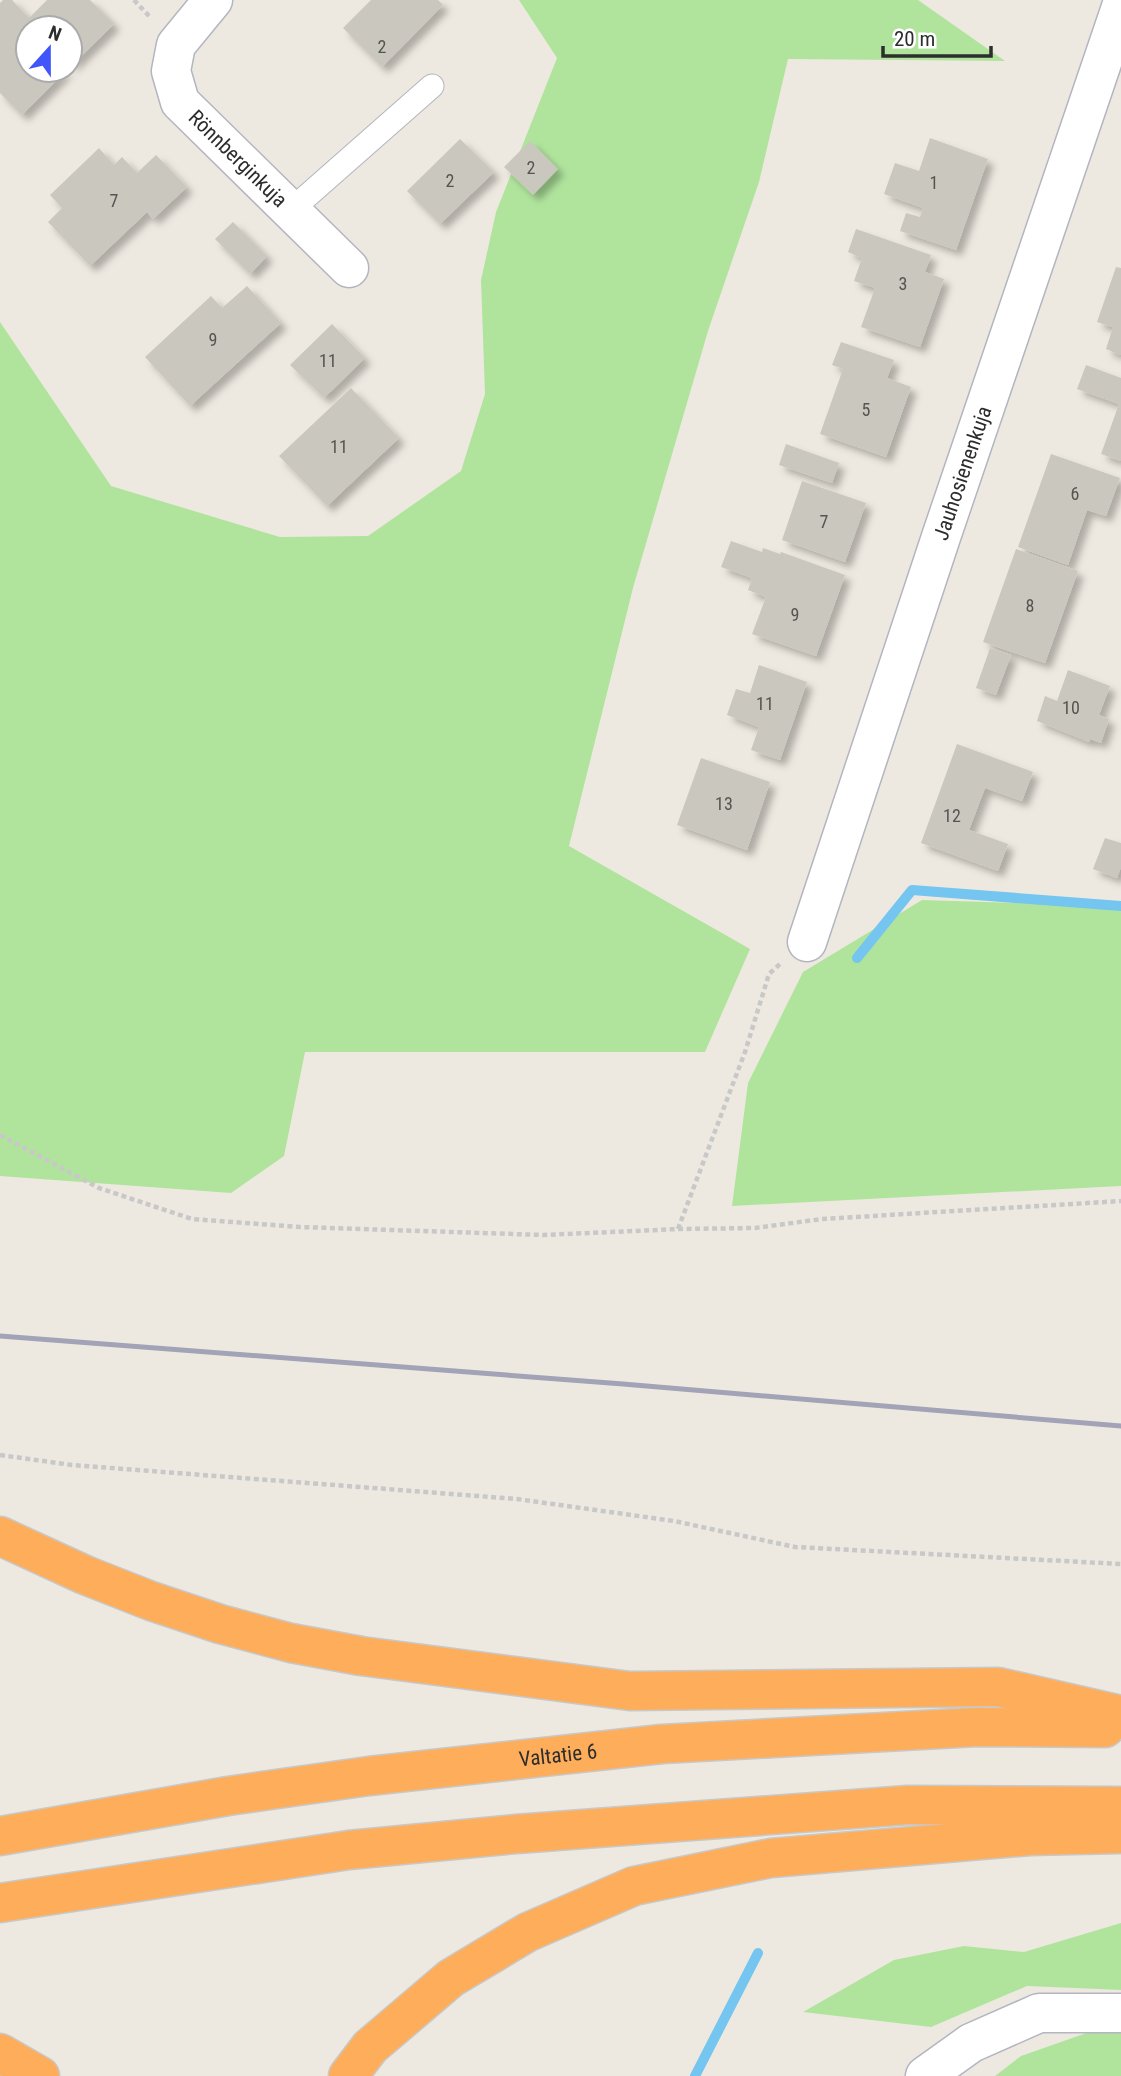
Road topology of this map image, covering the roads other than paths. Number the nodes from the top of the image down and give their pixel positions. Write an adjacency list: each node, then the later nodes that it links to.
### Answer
1 (213, 0): 5 (street, Rönnberginkuja)
2 (1110, 0): 3 (street)
3 (1121, 6): 7 (street, Jauhosienenkuja)
4 (432, 86): 5 (lane)
5 (290, 211): 6 (street, Rönnberginkuja)
6 (349, 268)
7 (807, 942)
8 (0, 1536): 9 (highway)
9 (1121, 1715)
10 (1121, 1728): 13 (highway, Valtatie 6)
11 (1121, 1806): 14 (highway)
12 (1121, 1834): 18 (highway)
13 (0, 1836)
14 (0, 1903)
15 (1121, 2013): 19 (street)
16 (0, 2053): 17 (highway)
17 (40, 2076)
18 (348, 2076)
19 (925, 2076)

